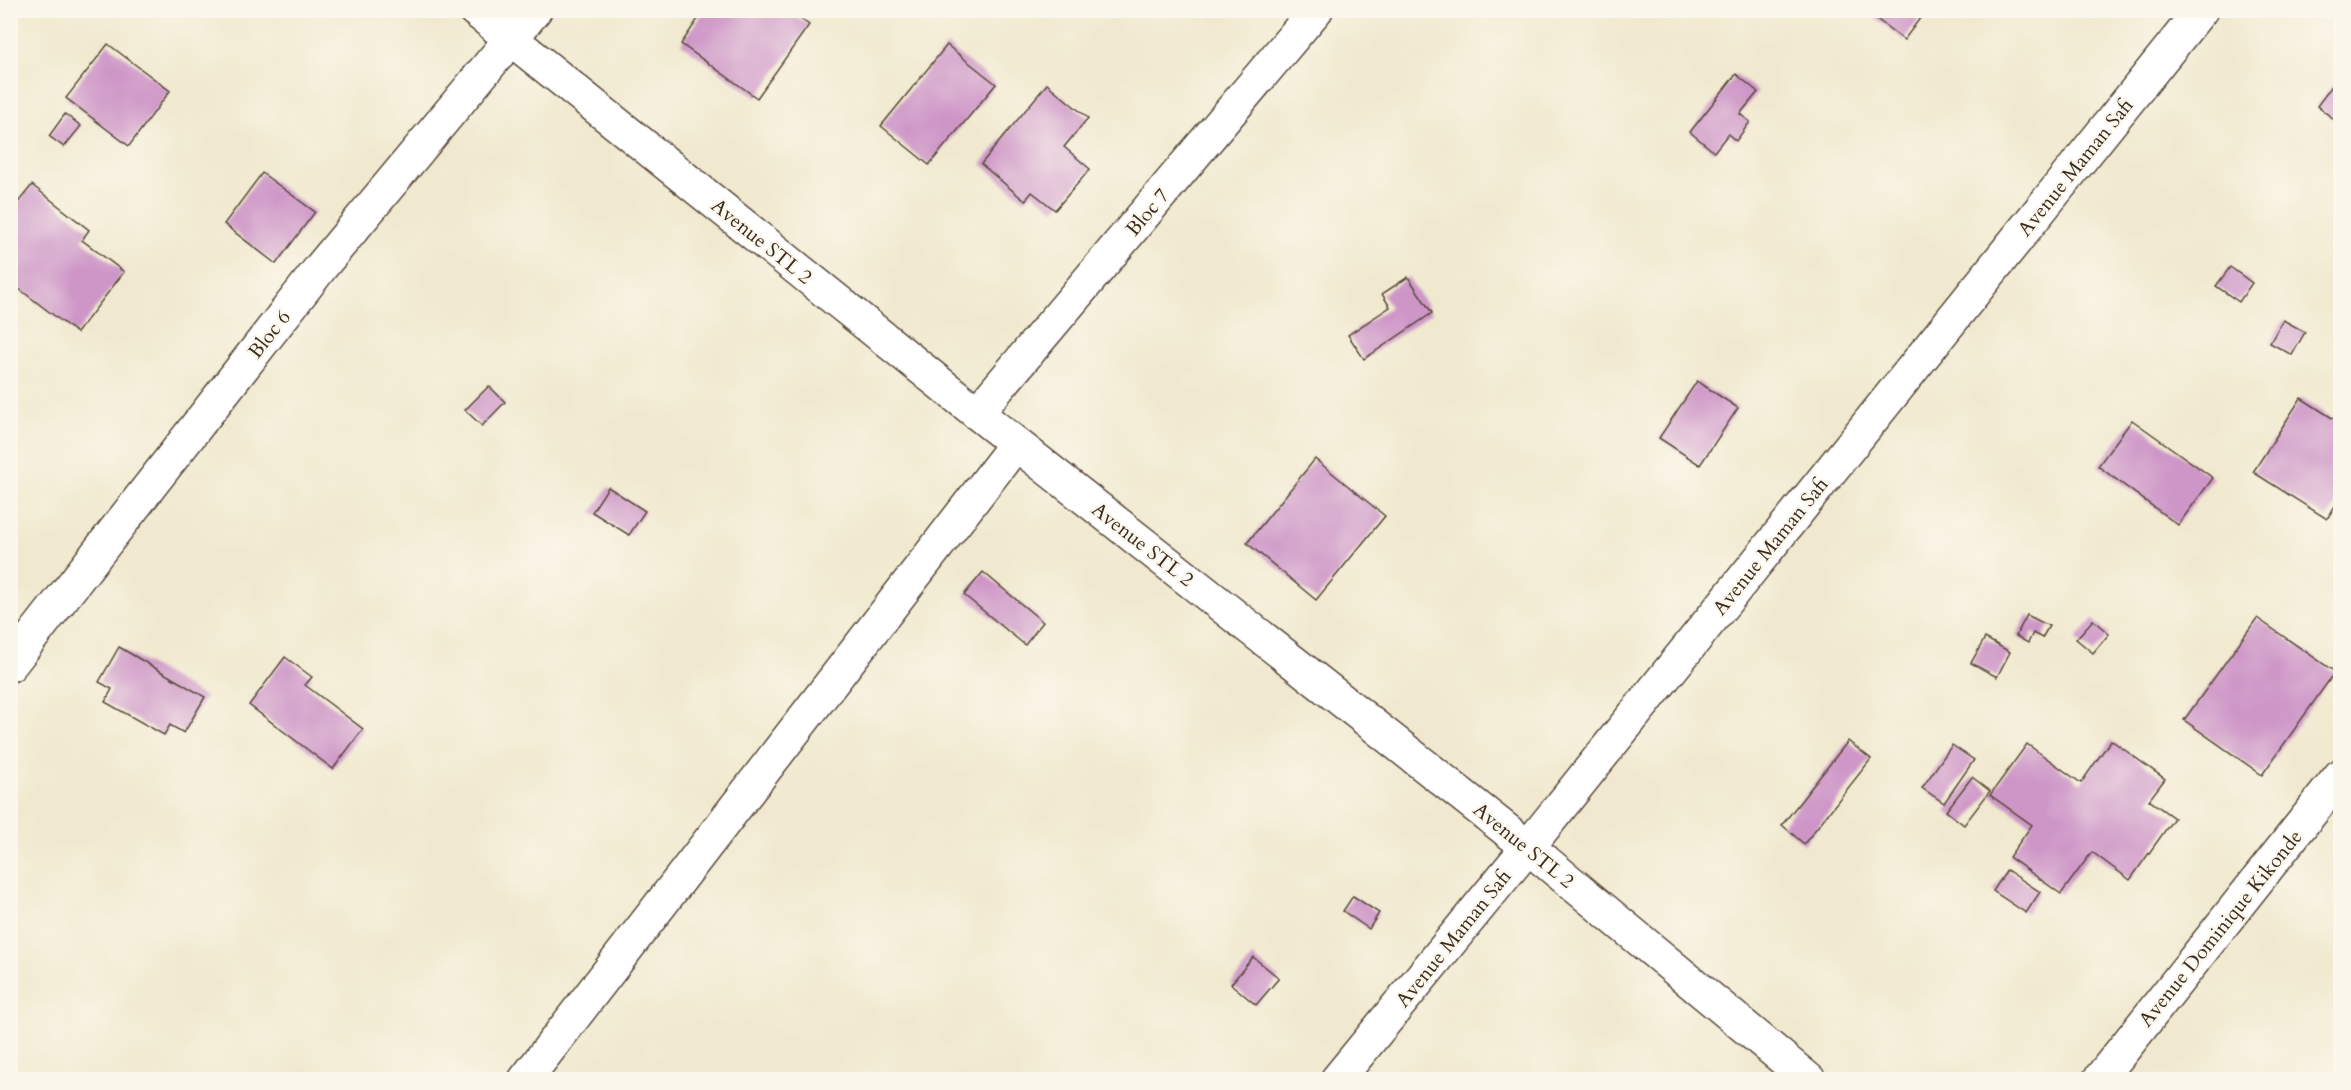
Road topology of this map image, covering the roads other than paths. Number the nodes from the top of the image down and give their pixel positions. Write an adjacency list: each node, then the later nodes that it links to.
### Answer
1 (475, 10): 5 (street, Avenue STL 2)
2 (535, 10): 5 (street, Bloc 6)
3 (1316, 10): 6 (street, Bloc 7)
4 (2201, 10): 10 (street, Avenue Maman Safi)
5 (512, 40): 6 (street, Avenue STL 2); 8 (street, Bloc 6)
6 (977, 413): 7 (street, Avenue STL 2)
7 (1016, 444): 10 (street, Avenue STL 2); 11 (street)
8 (10, 664)
9 (2340, 776): 14 (street, Avenue Dominique Kikonde)
10 (1528, 847): 12 (street, Avenue Maman Safi); 13 (street, Avenue STL 2)
11 (525, 1080)
12 (1337, 1080)
13 (1809, 1080)
14 (2099, 1080)

